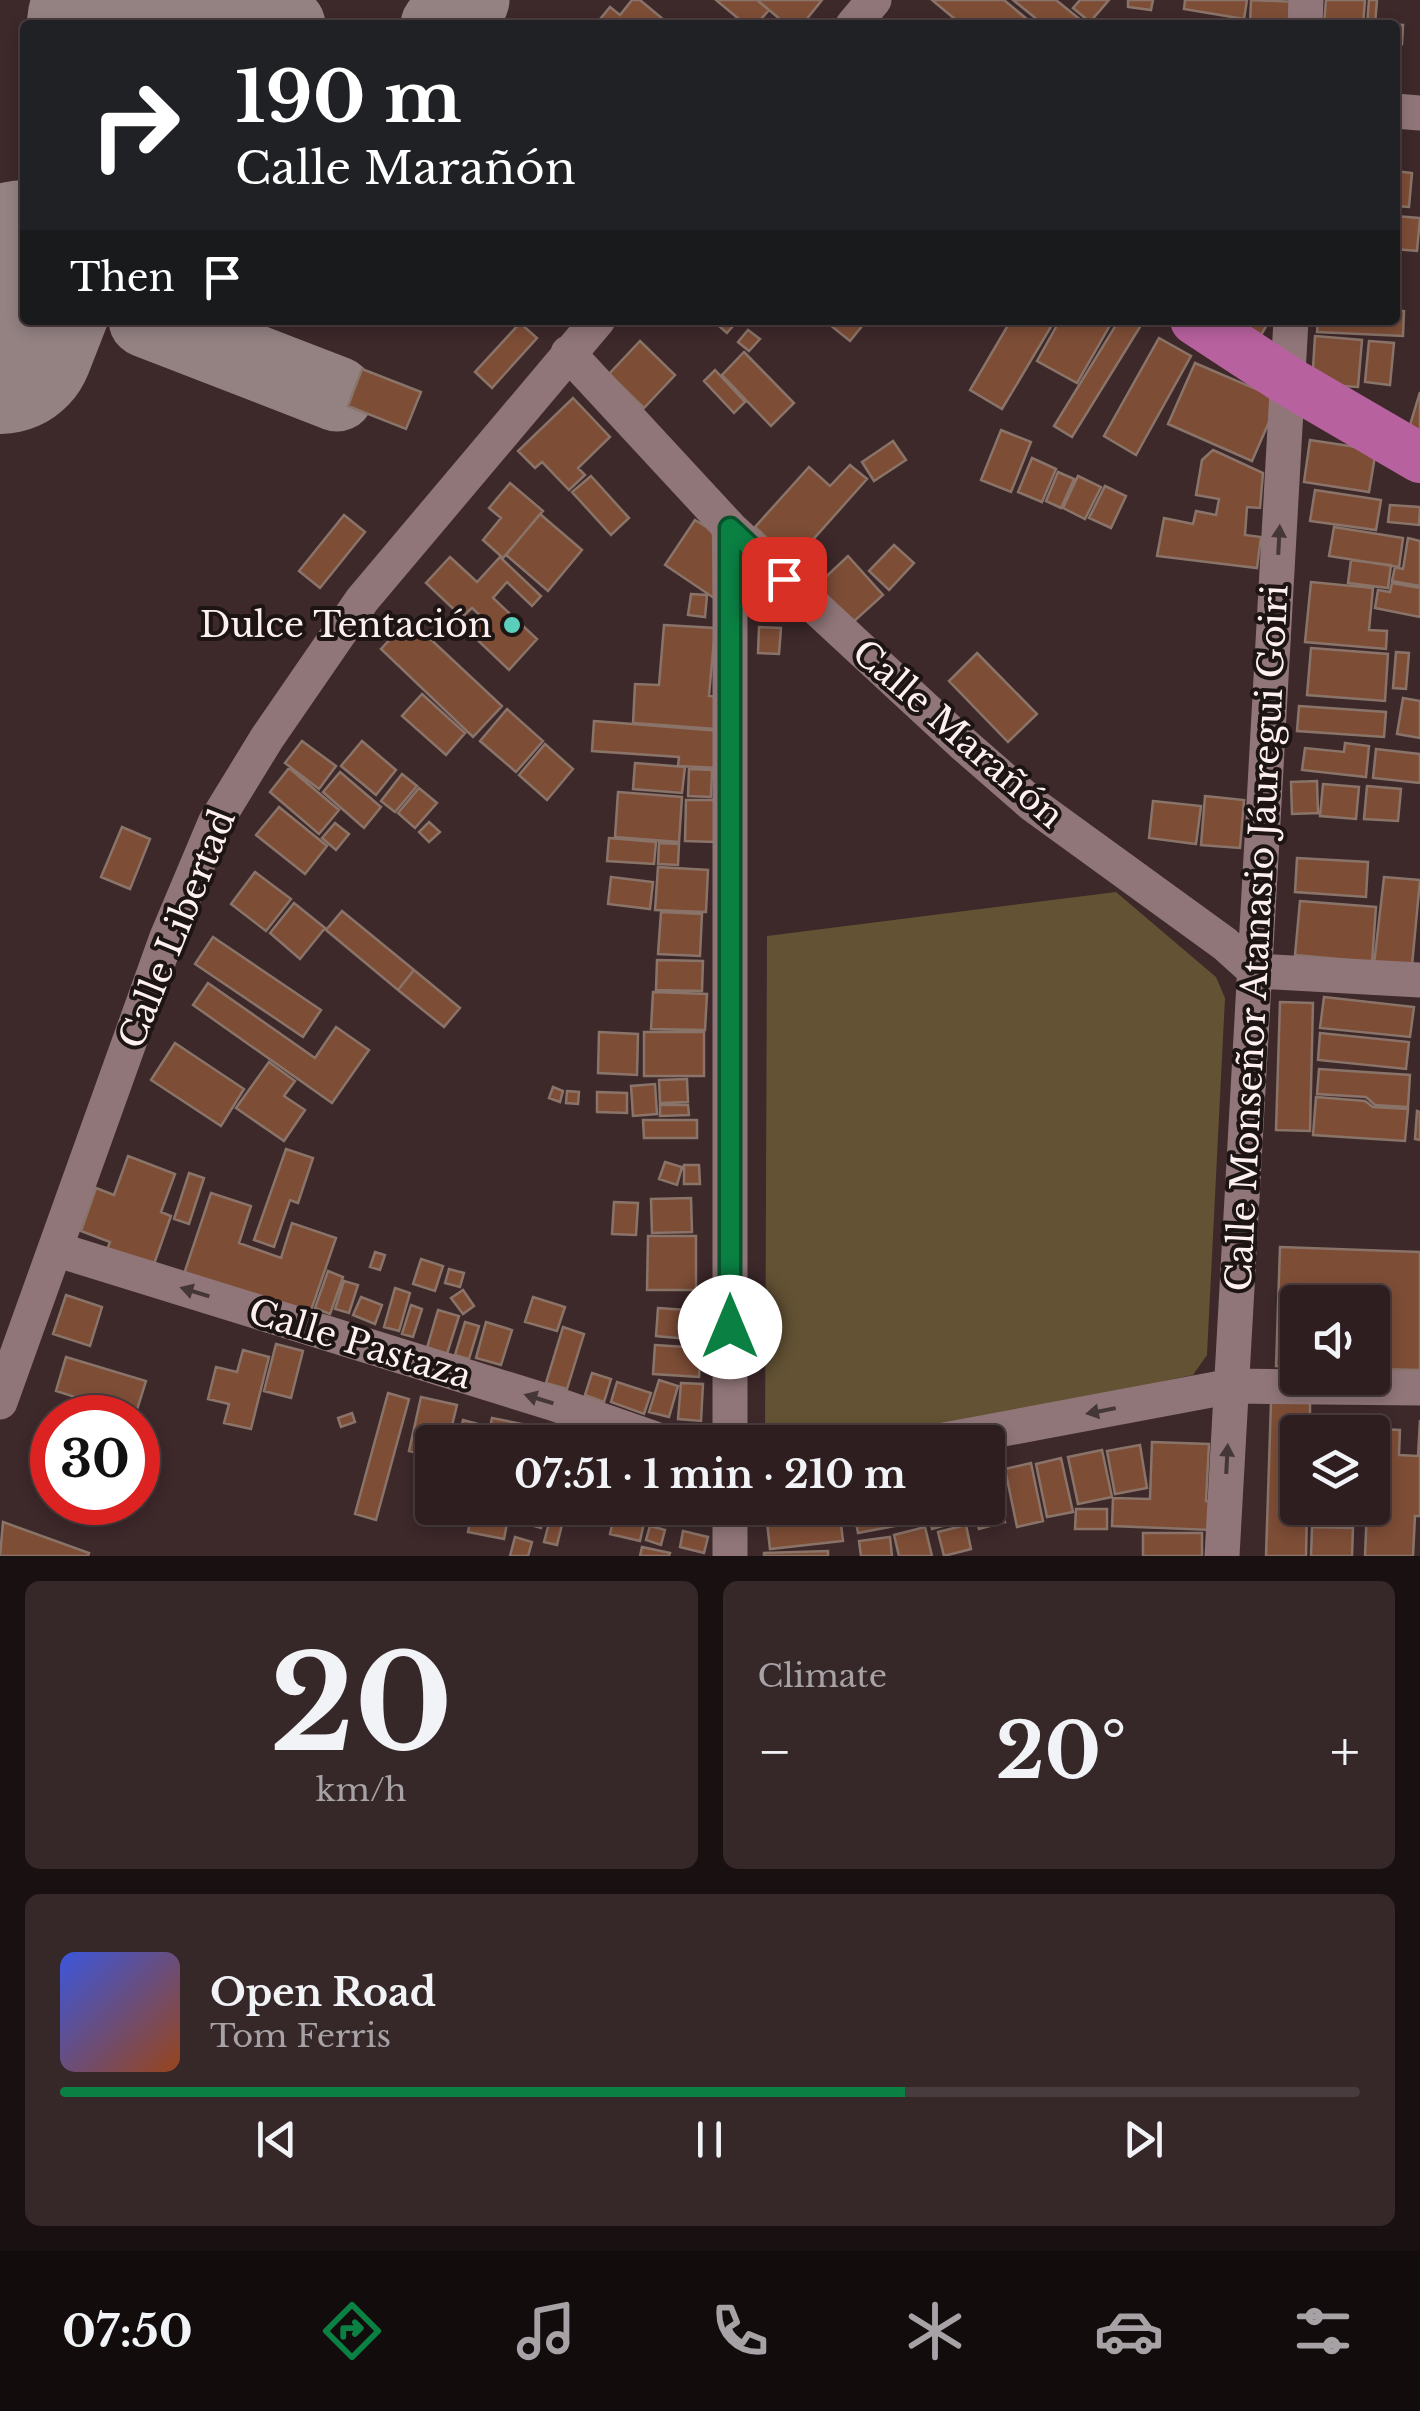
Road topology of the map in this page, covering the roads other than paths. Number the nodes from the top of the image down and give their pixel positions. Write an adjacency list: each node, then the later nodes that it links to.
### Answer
1 (874, 0): 2 (street)
2 (857, 20)
3 (593, 325): 6 (street, Calle Libertad)
4 (1202, 325): 7 (highway)
5 (1291, 325): 7 (street, Calle Monseñor Atanasio Jáuregui Goiri)
6 (568, 353): 9 (street, Calle Marañón); 12 (street, Calle Libertad)
7 (1288, 382): 8 (highway); 10 (street, Calle Monseñor Atanasio Jáuregui Goiri, one-way to 7)
8 (1420, 458)
9 (730, 528): 10 (street, Calle Marañón); 17 (street)
10 (1255, 971): 11 (street); 13 (street, Calle Monseñor Atanasio Jáuregui Goiri)
11 (1420, 980)
12 (55, 1249): 15 (street, Calle Libertad); 16 (street, Calle Pastaza, one-way to 12)
13 (1232, 1386): 14 (street); 18 (street, one-way to 18); 21 (street, Calle Monseñor Atanasio Jáuregui Goiri, one-way to 13)
14 (1420, 1388)
15 (0, 1402)
16 (615, 1425)
17 (730, 1425)
18 (1005, 1429)
19 (730, 1525): 20 (street)
20 (730, 1556)
21 (1222, 1556)

